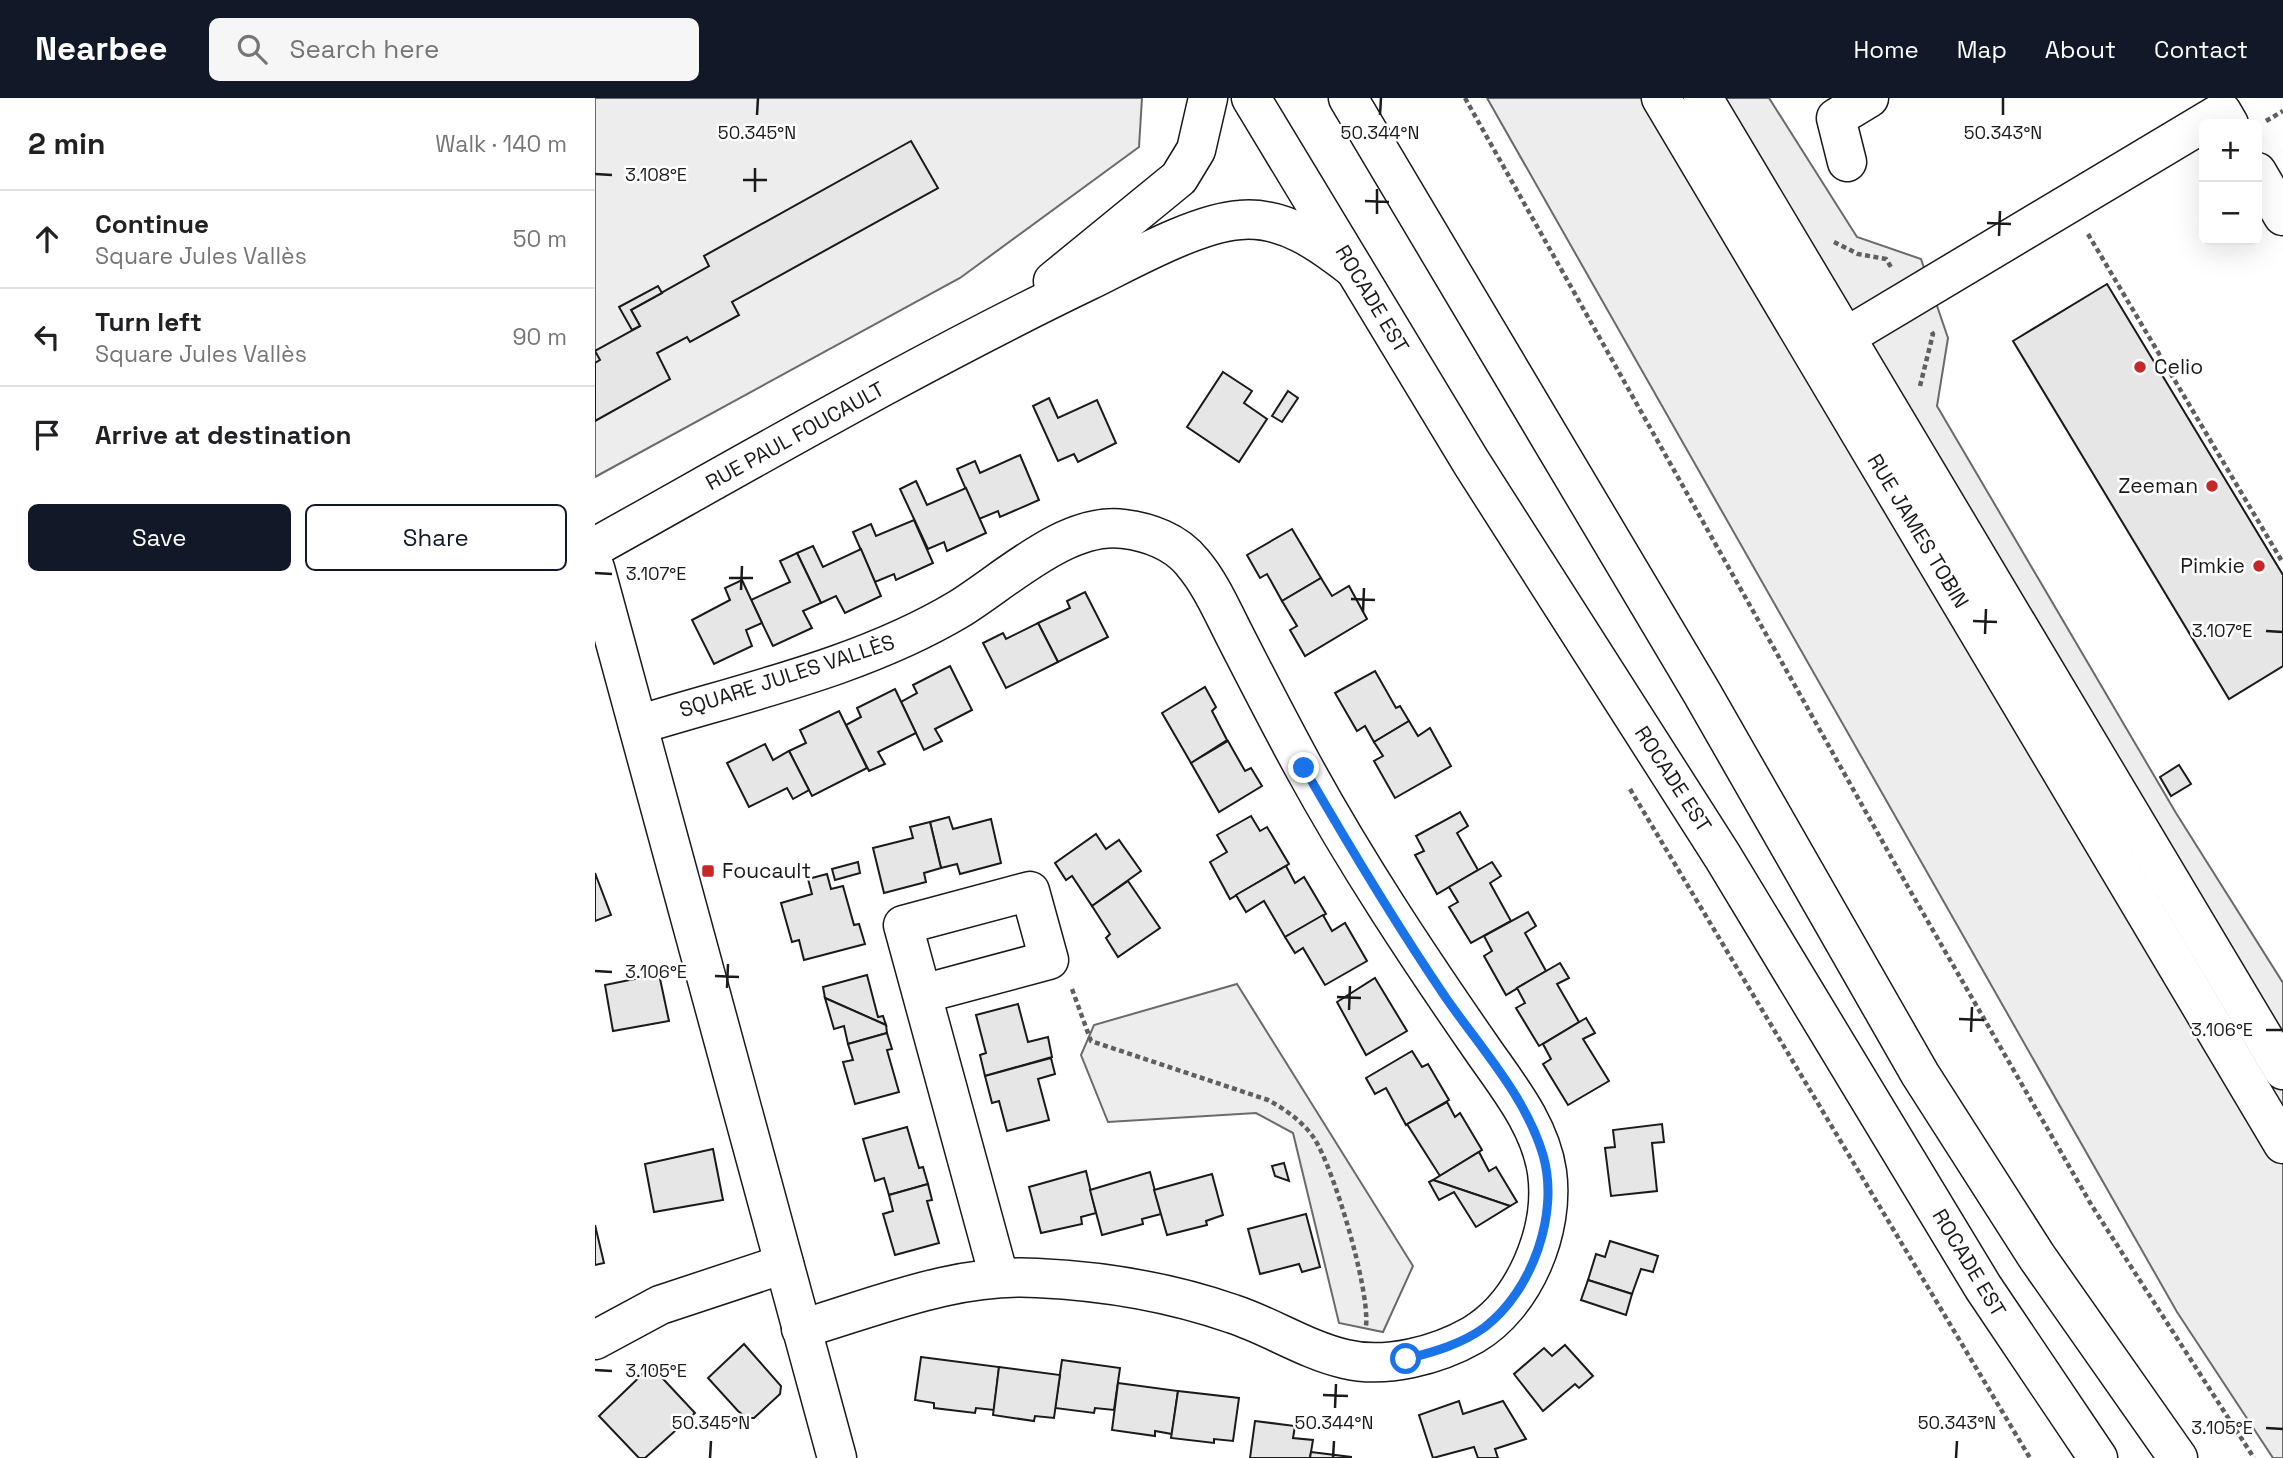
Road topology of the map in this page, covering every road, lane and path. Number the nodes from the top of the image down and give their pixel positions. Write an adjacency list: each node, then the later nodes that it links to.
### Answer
1 (1208, 98): 18 (street, RUE PAUL FOUCAULT)
2 (1251, 98): 17 (street, ROCADE EST)
3 (1348, 98): 37 (street)
4 (1465, 98): 38 (path)
5 (1661, 98): 19 (street, RUE JAMES TOBIN)
6 (1703, 98): 19 (street, RUE JAMES TOBIN)
7 (1869, 98): 13 (street)
8 (2283, 111): 11 (path)
9 (2210, 119): 10 (street)
10 (2226, 119)
11 (2262, 124)
12 (2199, 126): 19 (street)
13 (1847, 162)
14 (2262, 180): 15 (street)
15 (2283, 216)
16 (2087, 232): 21 (path)
17 (1354, 269): 18 (street, RUE PAUL FOUCAULT); 36 (street, ROCADE EST)
18 (996, 325): 20 (street, RUE PAUL FOUCAULT)
19 (1830, 346): 27 (street, RUE JAMES TOBIN); 28 (street, RUE JAMES TOBIN)
20 (595, 547)
21 (2283, 563)
22 (595, 568): 23 (street)
23 (638, 726): 29 (street); 33 (street, SQUARE JULES VALLÈS)
24 (1623, 778): 35 (path)
25 (1049, 960): 26 (street); 26 (street); 33 (path)
26 (922, 994): 30 (street)
27 (2283, 1070)
28 (2283, 1144)
29 (784, 1264): 31 (street); 32 (street)
30 (999, 1277): 31 (street, SQUARE JULES VALLÈS); 33 (street, SQUARE JULES VALLÈS)
31 (801, 1329): 34 (street)
32 (595, 1340)
33 (1361, 1361)
34 (837, 1458)
35 (2031, 1458)
36 (2098, 1458)
37 (2178, 1458)
38 (2254, 1458)

